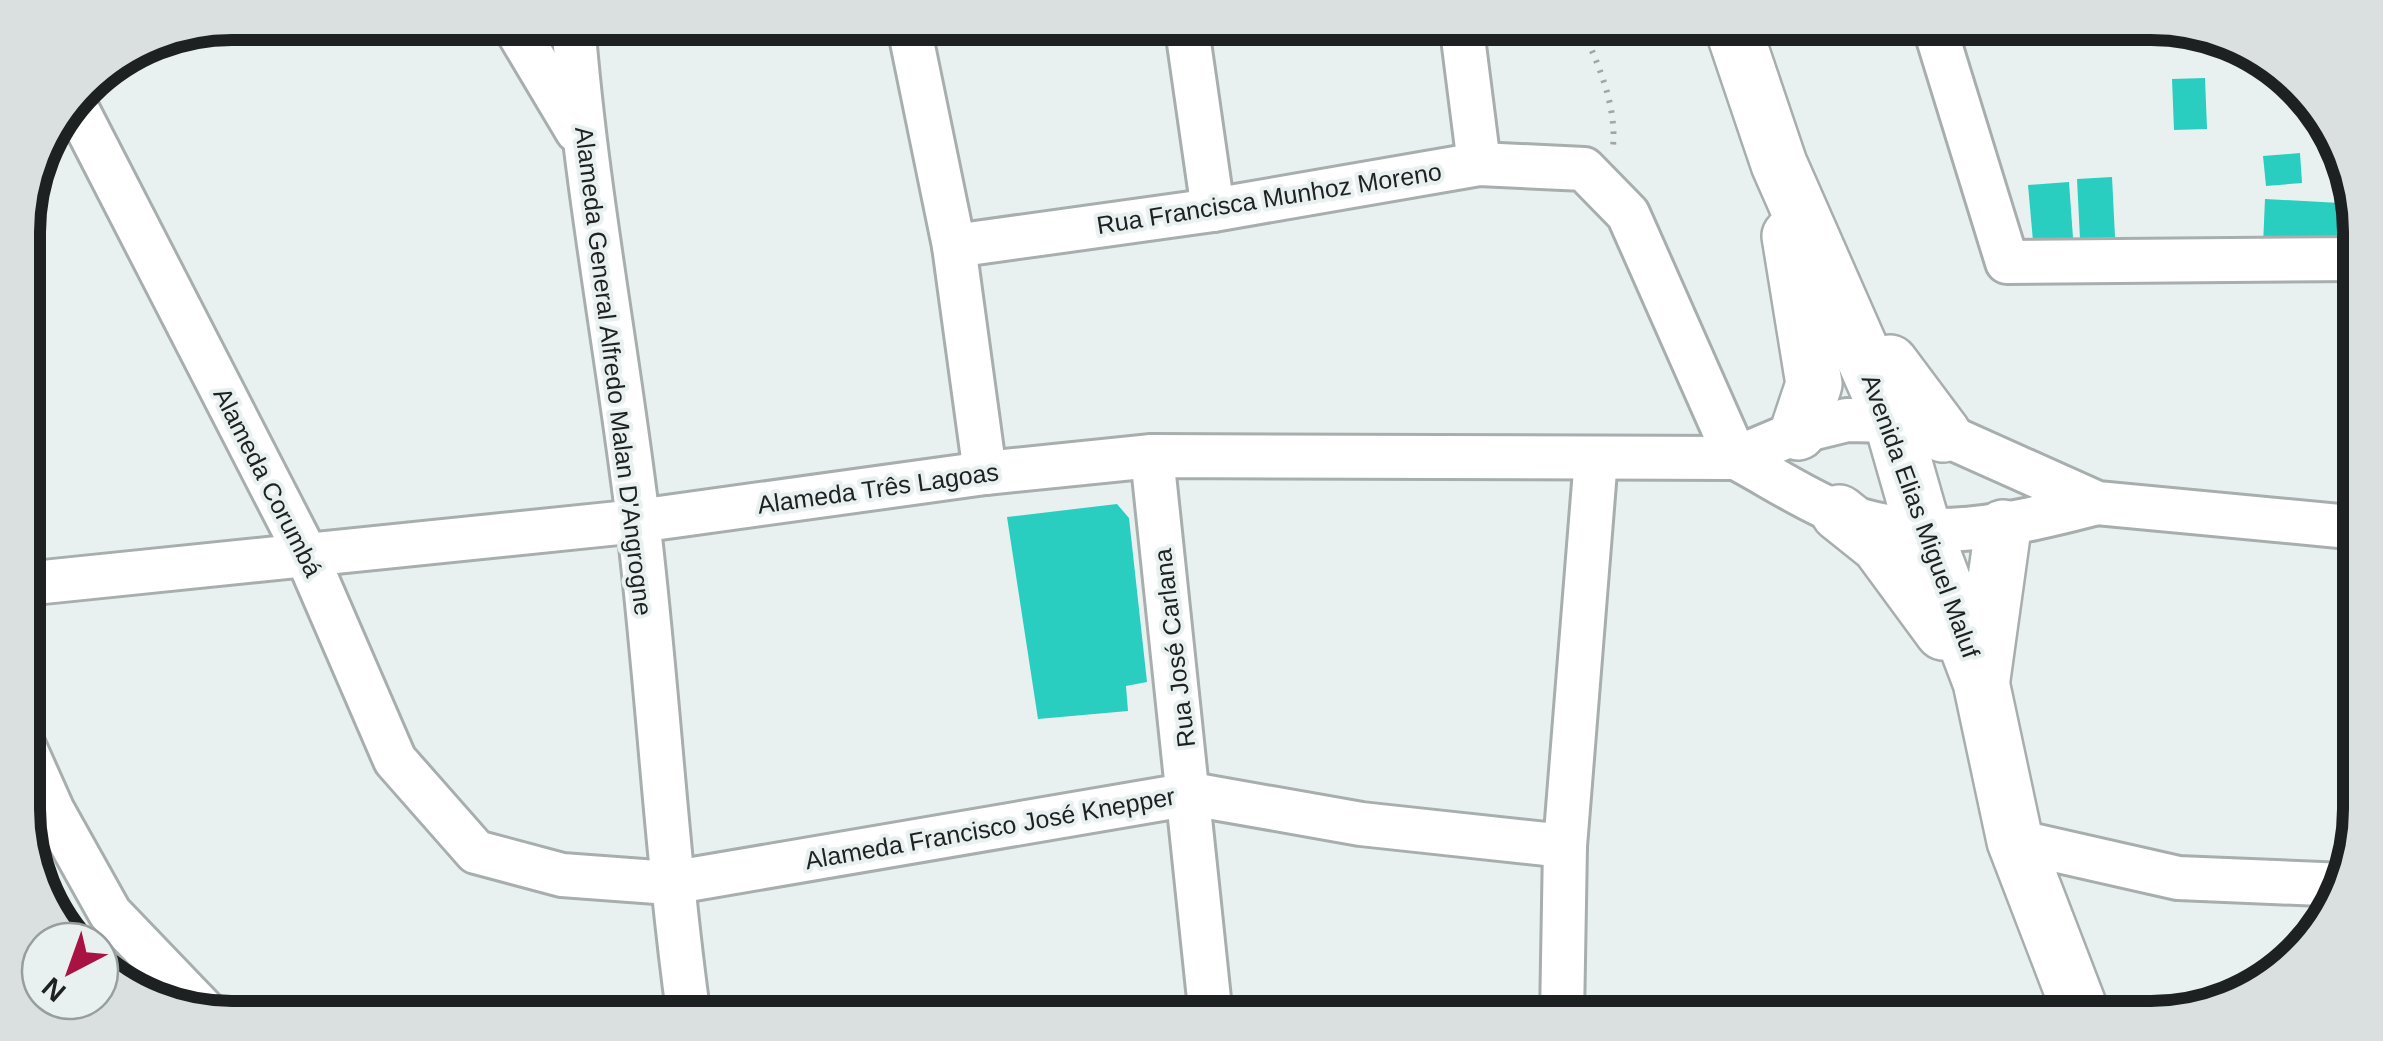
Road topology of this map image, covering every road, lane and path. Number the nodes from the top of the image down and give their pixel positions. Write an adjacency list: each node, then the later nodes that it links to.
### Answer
1 (523, 40): 10 (street)
2 (574, 40): 10 (street, Alameda General Alfredo Malan D'Angrogne)
3 (912, 40): 15 (street)
4 (1189, 40): 14 (street)
5 (1464, 40): 11 (street)
6 (1588, 40): 13 (path)
7 (1737, 40): 12 (main road)
8 (1939, 40): 16 (street)
9 (81, 114): 30 (street, Alameda Corumbá)
10 (582, 140): 26 (street, Alameda General Alfredo Malan D'Angrogne)
11 (1479, 164): 13 (street, Rua Francisca Munhoz Moreno); 14 (street, Rua Francisca Munhoz Moreno)
12 (1779, 164): 17 (main road); 18 (main road)
13 (1597, 181): 21 (street)
14 (1213, 210): 15 (street, Rua Francisca Munhoz Moreno)
15 (954, 246): 23 (street)
16 (2343, 258)
17 (1918, 428): 18 (street, Alameda Três Lagoas); 22 (street, Alameda Três Lagoas); 29 (main road, Avenida Elias Miguel Maluf)
18 (1798, 432): 21 (street, Alameda Três Lagoas); 25 (street)
19 (1152, 456): 20 (street, Alameda Três Lagoas); 23 (street, Alameda Três Lagoas); 34 (street, Rua José Carlana)
20 (1596, 458): 21 (street, Alameda Três Lagoas); 36 (street)
21 (1736, 458): 25 (street, Alameda Três Lagoas)
22 (1998, 458): 24 (street, Alameda Três Lagoas); 28 (street)
23 (985, 472): 26 (street, Alameda Três Lagoas)
24 (2097, 502): 27 (street, Alameda Três Lagoas); 28 (street, Alameda Três Lagoas)
25 (1839, 513): 29 (street, Alameda Três Lagoas); 32 (main road)
26 (638, 521): 30 (street, Alameda Três Lagoas); 38 (street, Alameda General Alfredo Malan D'Angrogne)
27 (2343, 526)
28 (2004, 528): 29 (street, Alameda Três Lagoas); 32 (main road)
29 (1923, 529): 32 (main road, Avenida Elias Miguel Maluf)
30 (305, 552): 31 (street, Alameda Três Lagoas); 37 (street, Alameda Corumbá)
31 (40, 582)
32 (1982, 682): 35 (main road, Avenida Elias Miguel Maluf)
33 (40, 782): 40 (street)
34 (1191, 794): 36 (street, Alameda Francisco José Knepper); 38 (street, Alameda Francisco José Knepper); 42 (street, Rua José Carlana)
35 (2015, 841): 39 (street); 44 (main road, Avenida Elias Miguel Maluf)
36 (1565, 846): 43 (street)
37 (476, 852): 38 (street, Alameda Francisco José Knepper)
38 (670, 883): 41 (street, Alameda General Alfredo Malan D'Angrogne)
39 (2327, 884)
40 (189, 996)
41 (687, 1001)
42 (1209, 1001)
43 (1562, 1001)
44 (2076, 1001)

